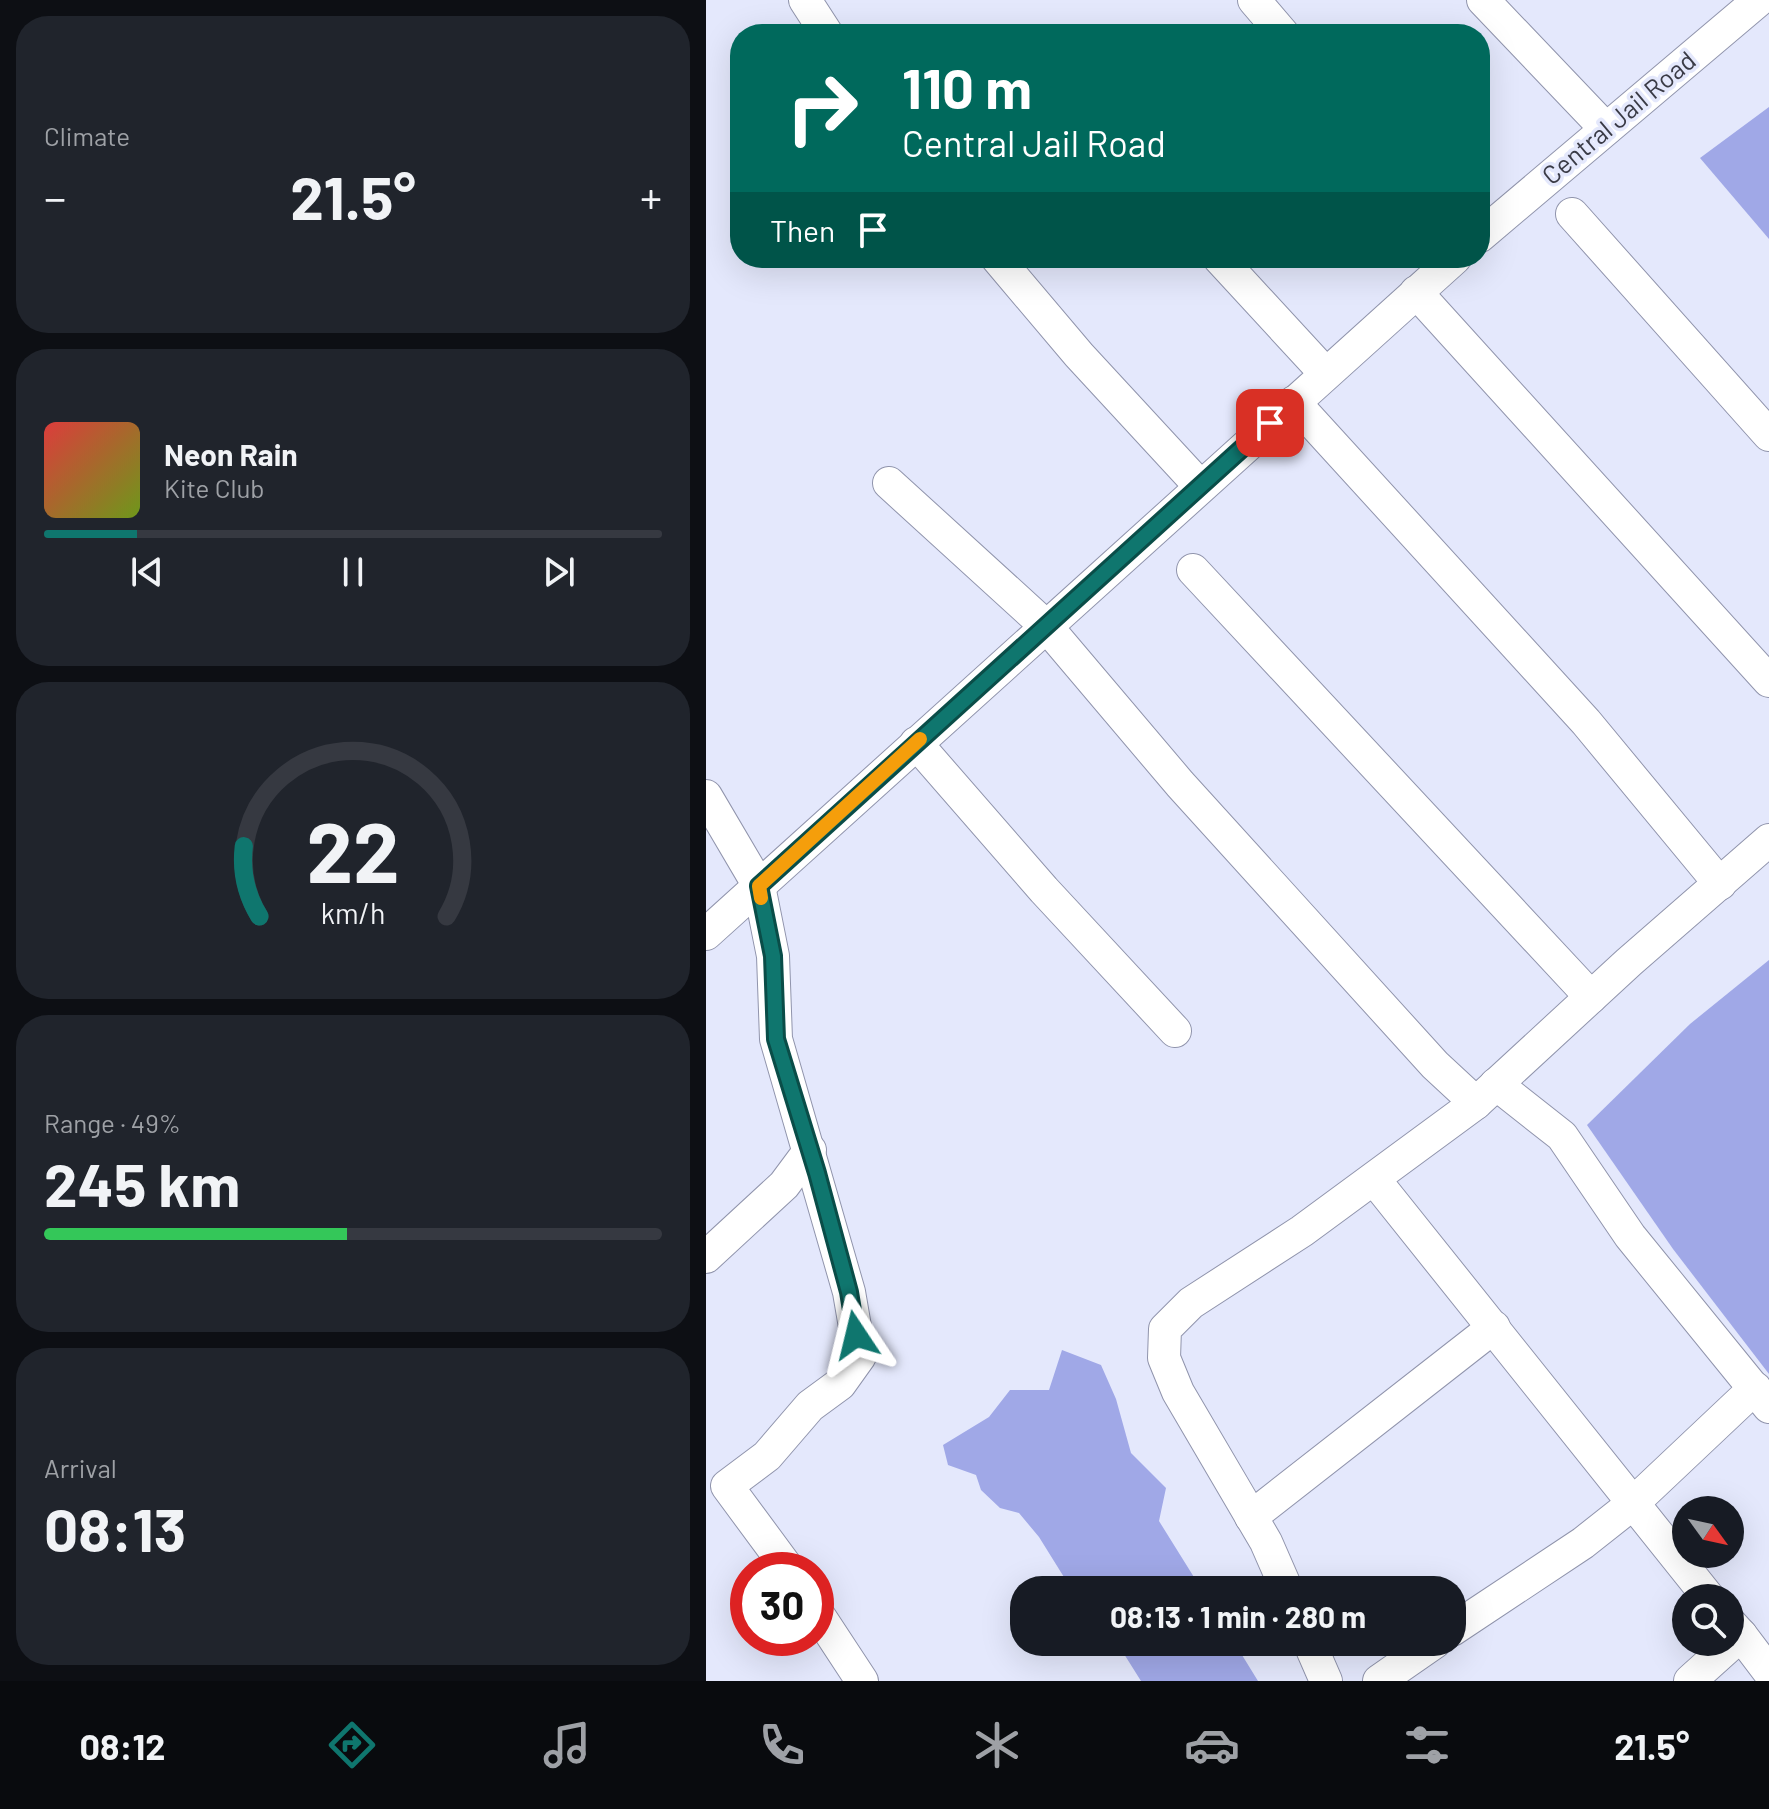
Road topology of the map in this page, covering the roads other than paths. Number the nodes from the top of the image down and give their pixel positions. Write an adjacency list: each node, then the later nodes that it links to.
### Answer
1 (805, 0): 5 (street)
2 (1254, 0): 6 (street)
3 (1483, 0): 7 (street)
4 (1759, 0): 7 (street, Central Jail Road)
5 (821, 24)
6 (1274, 24)
7 (1606, 129): 9 (street, Central Jail Road)
8 (1572, 214): 16 (street)
9 (1490, 228)
10 (1005, 268): 18 (street)
11 (1228, 268): 14 (street)
12 (1444, 268): 13 (street)
13 (1416, 292): 14 (street); 21 (street)
14 (1325, 373): 15 (street)
15 (1294, 402): 18 (street); 25 (street)
16 (1769, 435)
17 (889, 483): 20 (street)
18 (1200, 486): 20 (street)
19 (1193, 570): 28 (street)
20 (1047, 627): 22 (street); 30 (street)
21 (1769, 681)
22 (916, 743): 26 (street); 29 (street)
23 (706, 796): 26 (street)
24 (1769, 840): 25 (street)
25 (1720, 884): 28 (street)
26 (759, 886): 27 (street); 31 (street)
27 (706, 934)
28 (1591, 997): 30 (street)
29 (1175, 1031)
30 (1486, 1094): 32 (street); 35 (street)
31 (810, 1150): 33 (street); 38 (street)
32 (1374, 1179): 34 (street); 37 (street)
33 (706, 1257)
34 (1494, 1327): 36 (street); 37 (street)
35 (1762, 1398): 36 (street)
36 (1631, 1505): 40 (street); 41 (street)
37 (1251, 1517): 39 (street)
38 (776, 1552)
39 (1280, 1576)
40 (1697, 1584)
41 (1466, 1621)
42 (834, 1638): 48 (street)
43 (1744, 1640): 47 (street)
44 (1315, 1656): 49 (street)
45 (1415, 1656): 50 (street)
46 (1712, 1656): 51 (street)
47 (1769, 1672)
48 (862, 1681)
49 (1326, 1681)
50 (1379, 1681)
51 (1690, 1681)

